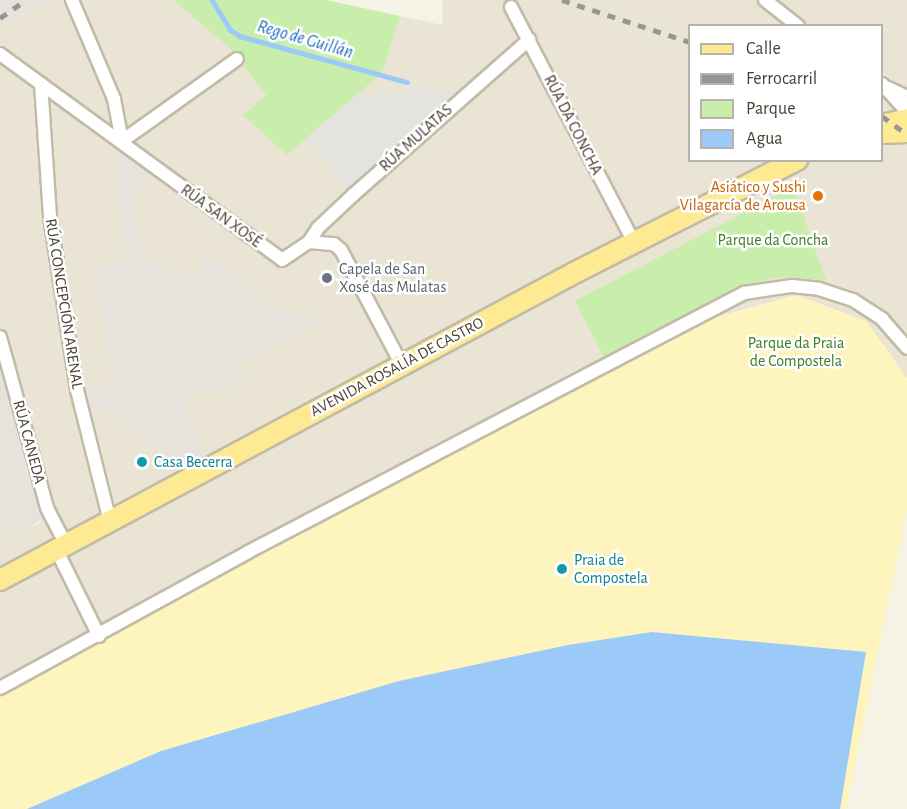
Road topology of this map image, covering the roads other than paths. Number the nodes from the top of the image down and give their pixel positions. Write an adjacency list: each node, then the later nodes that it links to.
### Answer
1 (72, 0): 16 (street)
2 (765, 0): 4 (street)
3 (511, 7): 5 (street, RÚA DA CONCHA)
4 (795, 24)
5 (529, 40): 18 (street, RÚA MULATAS); 19 (street, RÚA DA CONCHA)
6 (0, 54): 8 (street, RÚA SAN XOSÉ)
7 (237, 59): 16 (street)
8 (40, 84): 16 (street, RÚA SAN XOSÉ); 23 (street, RÚA CONCEPCIÓN ARENAL)
9 (883, 85): 10 (street); 11 (street)
10 (907, 97)
11 (907, 112)
12 (907, 119): 13 (main road)
13 (883, 125)
14 (907, 132): 15 (main road)
15 (883, 133)
16 (122, 141): 18 (street, RÚA SAN XOSÉ)
17 (793, 162): 19 (main road, AVENIDA ROSALÍA DE CASTRO)
18 (309, 242): 22 (street)
19 (634, 242): 22 (main road, AVENIDA ROSALÍA DE CASTRO)
20 (0, 337): 24 (street, RÚA CANEDA)
21 (907, 348): 26 (street)
22 (402, 365): 23 (main road, AVENIDA ROSALÍA DE CASTRO)
23 (110, 521): 24 (main road, AVENIDA ROSALÍA DE CASTRO)
24 (61, 547): 25 (main road, AVENIDA ROSALÍA DE CASTRO); 26 (street, RÚA CANEDA)
25 (0, 580)
26 (99, 636): 27 (street)
27 (0, 688)

